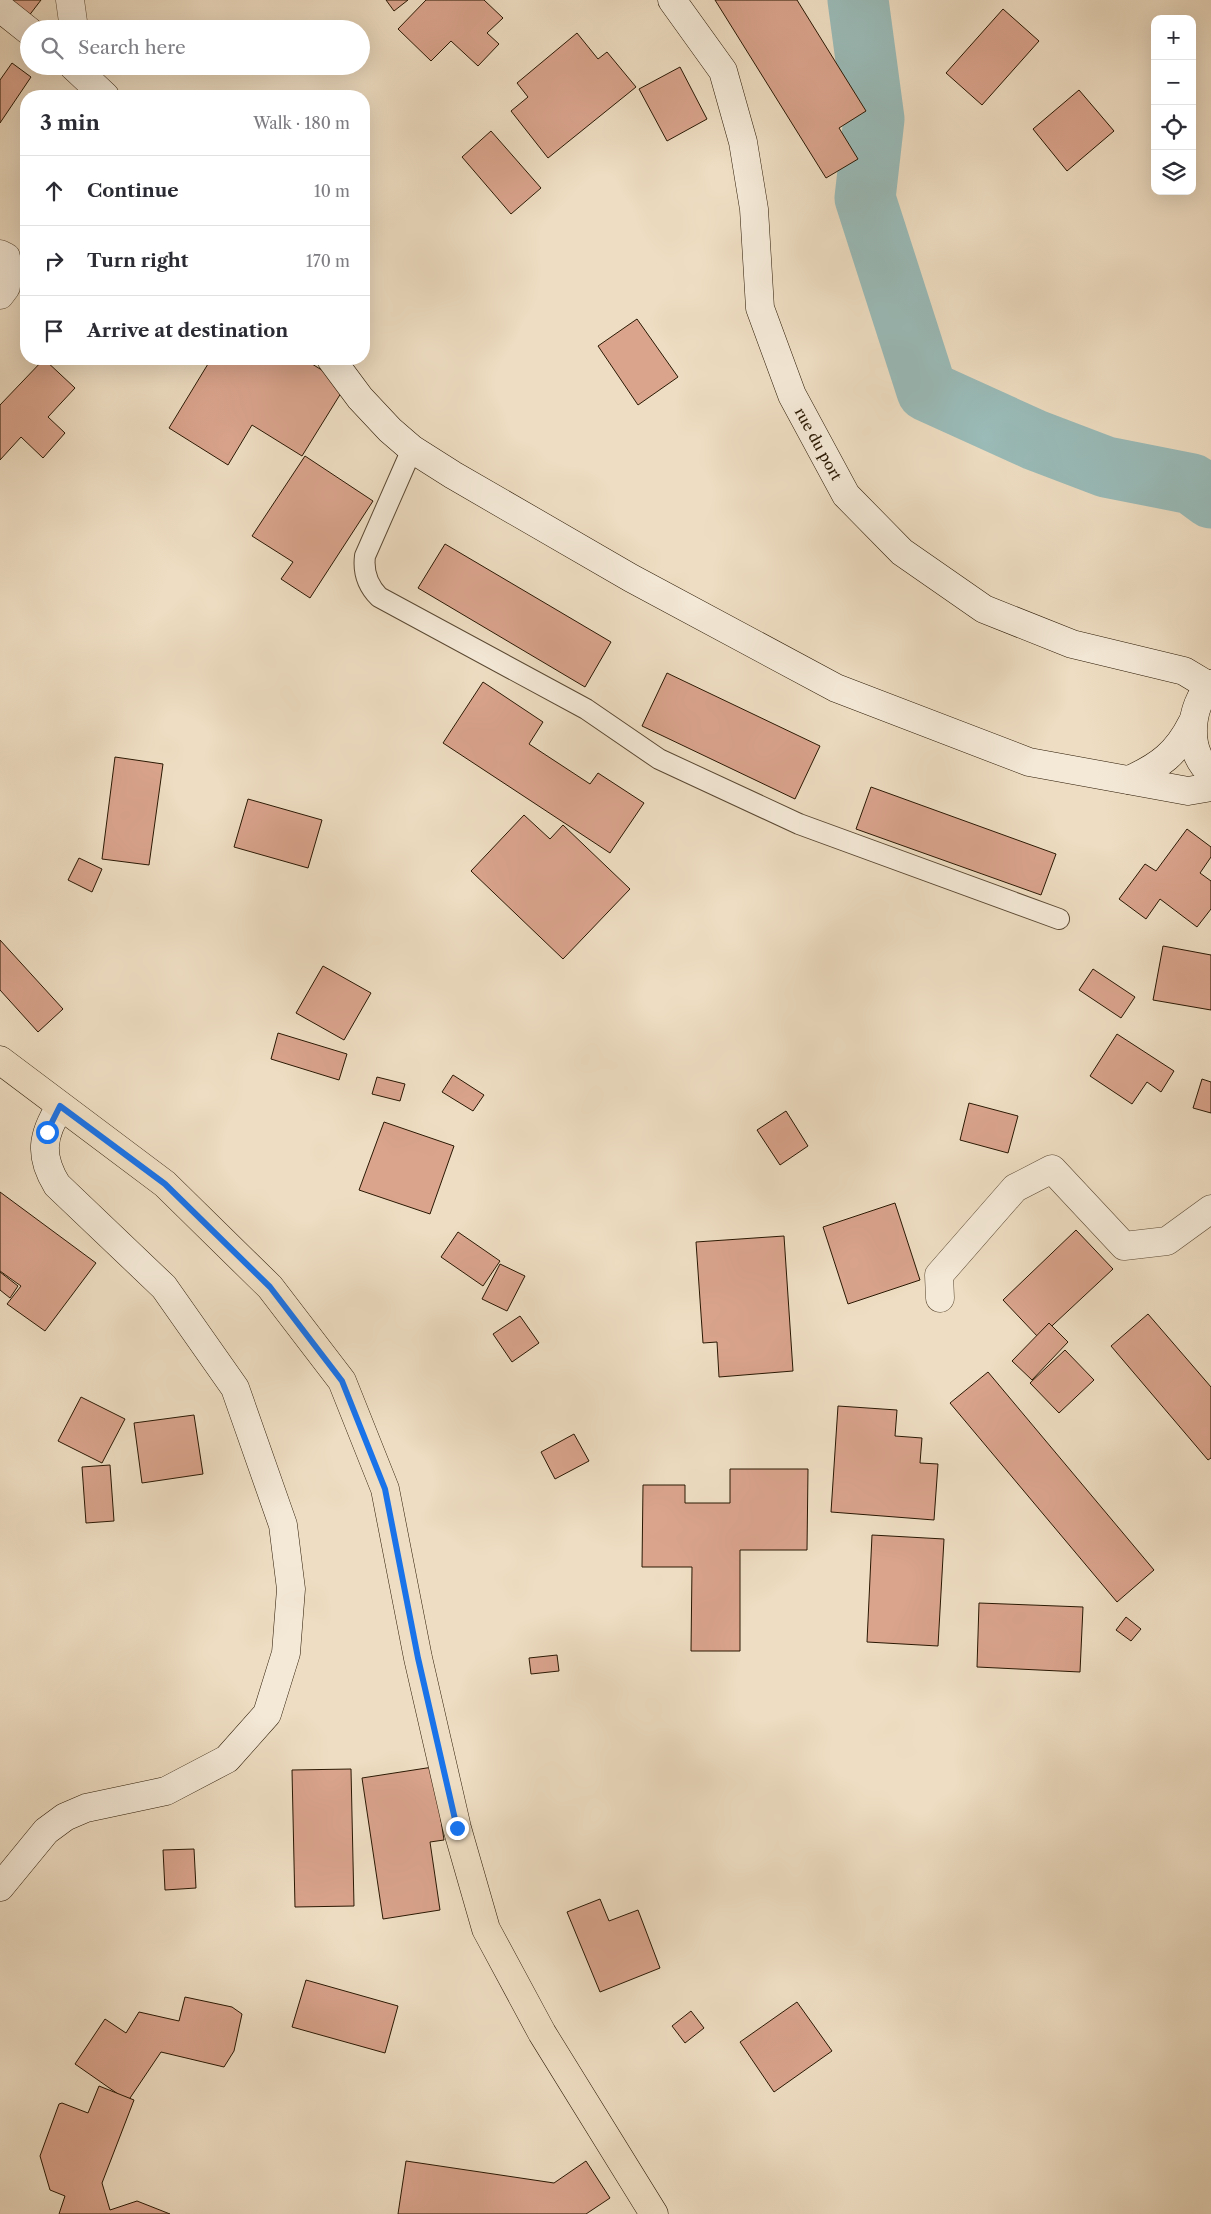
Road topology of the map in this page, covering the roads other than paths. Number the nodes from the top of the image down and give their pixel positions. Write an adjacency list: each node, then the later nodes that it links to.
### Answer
1 (70, 0): 4 (street)
2 (672, 0): 12 (street, rue du port)
3 (0, 8): 5 (street)
4 (73, 20)
5 (20, 24)
6 (83, 75): 7 (street)
7 (99, 90)
8 (0, 254): 9 (street)
9 (0, 295)
10 (335, 365): 11 (street)
11 (412, 449): 15 (street); 17 (lane)
12 (1210, 685): 13 (street)
13 (1192, 722): 14 (street); 15 (street)
14 (1211, 773)
15 (1129, 780): 16 (street)
16 (1211, 787)
17 (1059, 918)
18 (0, 1060): 19 (main road)
19 (60, 1106): 22 (street); 23 (main road)
20 (1211, 1209): 21 (street)
21 (940, 1298)
22 (0, 1887)
23 (654, 2214)

